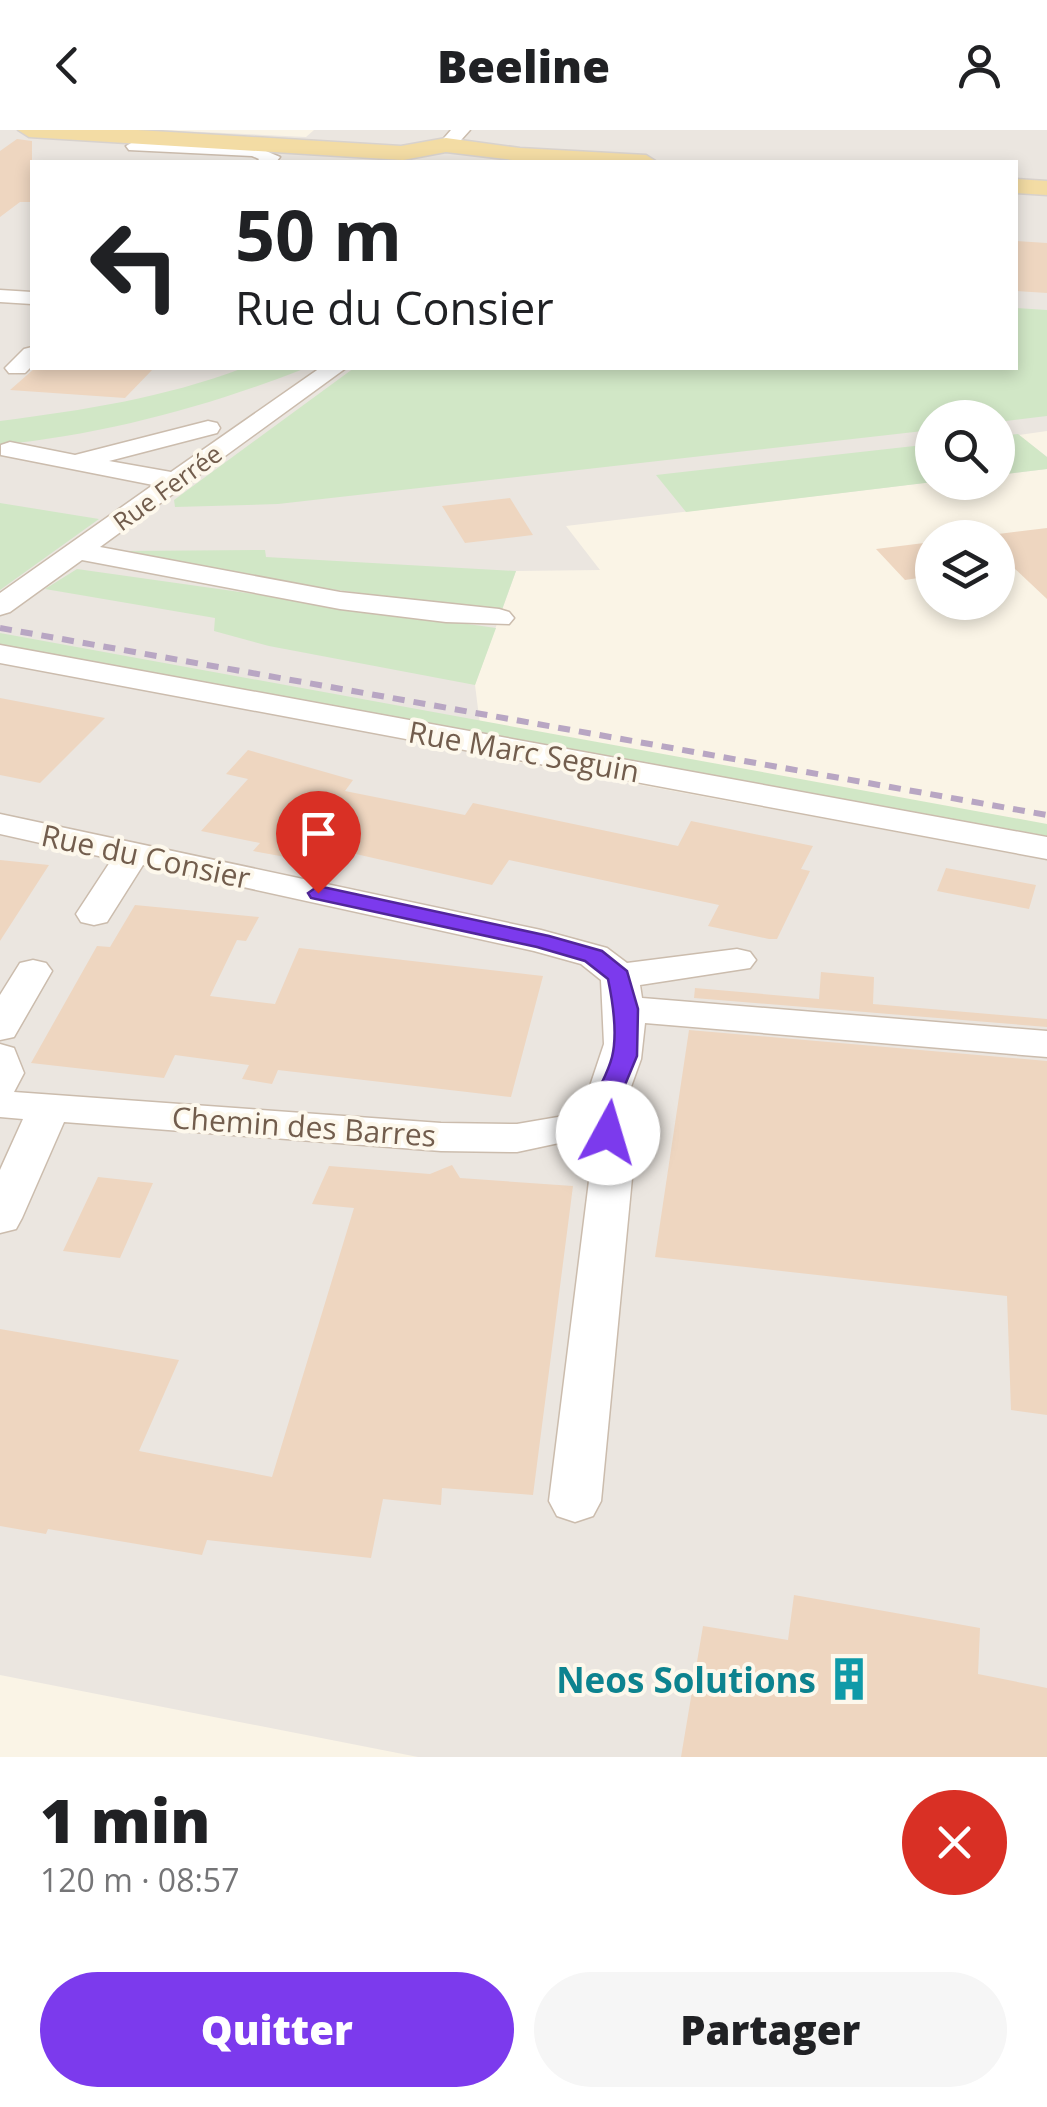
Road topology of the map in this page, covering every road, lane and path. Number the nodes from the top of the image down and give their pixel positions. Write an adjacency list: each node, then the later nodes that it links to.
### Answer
1 (29, 130): 3 (main road)
2 (454, 138): 4 (main road); 5 (main road)
3 (135, 148): 4 (main road); 6 (street)
4 (406, 158)
5 (474, 159): 7 (main road); 8 (main road)
6 (268, 160)
7 (507, 160)
8 (531, 160)
9 (1018, 184): 10 (main road)
10 (1047, 186)
11 (0, 296): 12 (street)
12 (29, 309)
13 (331, 370): 17 (street, Rue Ferrée)
14 (208, 428): 16 (street)
15 (10, 450): 16 (street)
16 (78, 462): 17 (street)
17 (176, 481): 18 (street, Rue Ferrée)
18 (78, 551): 19 (street, Rue Ferrée); 20 (street)
19 (0, 606)
20 (499, 618)
21 (0, 654): 23 (street, Rue Marc Seguin)
22 (0, 824): 24 (street, Rue du Consier)
23 (1047, 848)
24 (133, 854): 25 (street); 28 (street, Rue du Consier)
25 (94, 914)
26 (736, 960): 28 (street)
27 (33, 971): 29 (street)
28 (622, 992): 30 (street); 35 (street)
29 (0, 1028)
30 (1047, 1044)
31 (0, 1058): 32 (street)
32 (0, 1082)
33 (0, 1104): 34 (street, Chemin des Barres)
34 (49, 1108): 35 (street, Chemin des Barres); 36 (street)
35 (602, 1109): 37 (street)
36 (0, 1218)
37 (575, 1500)

